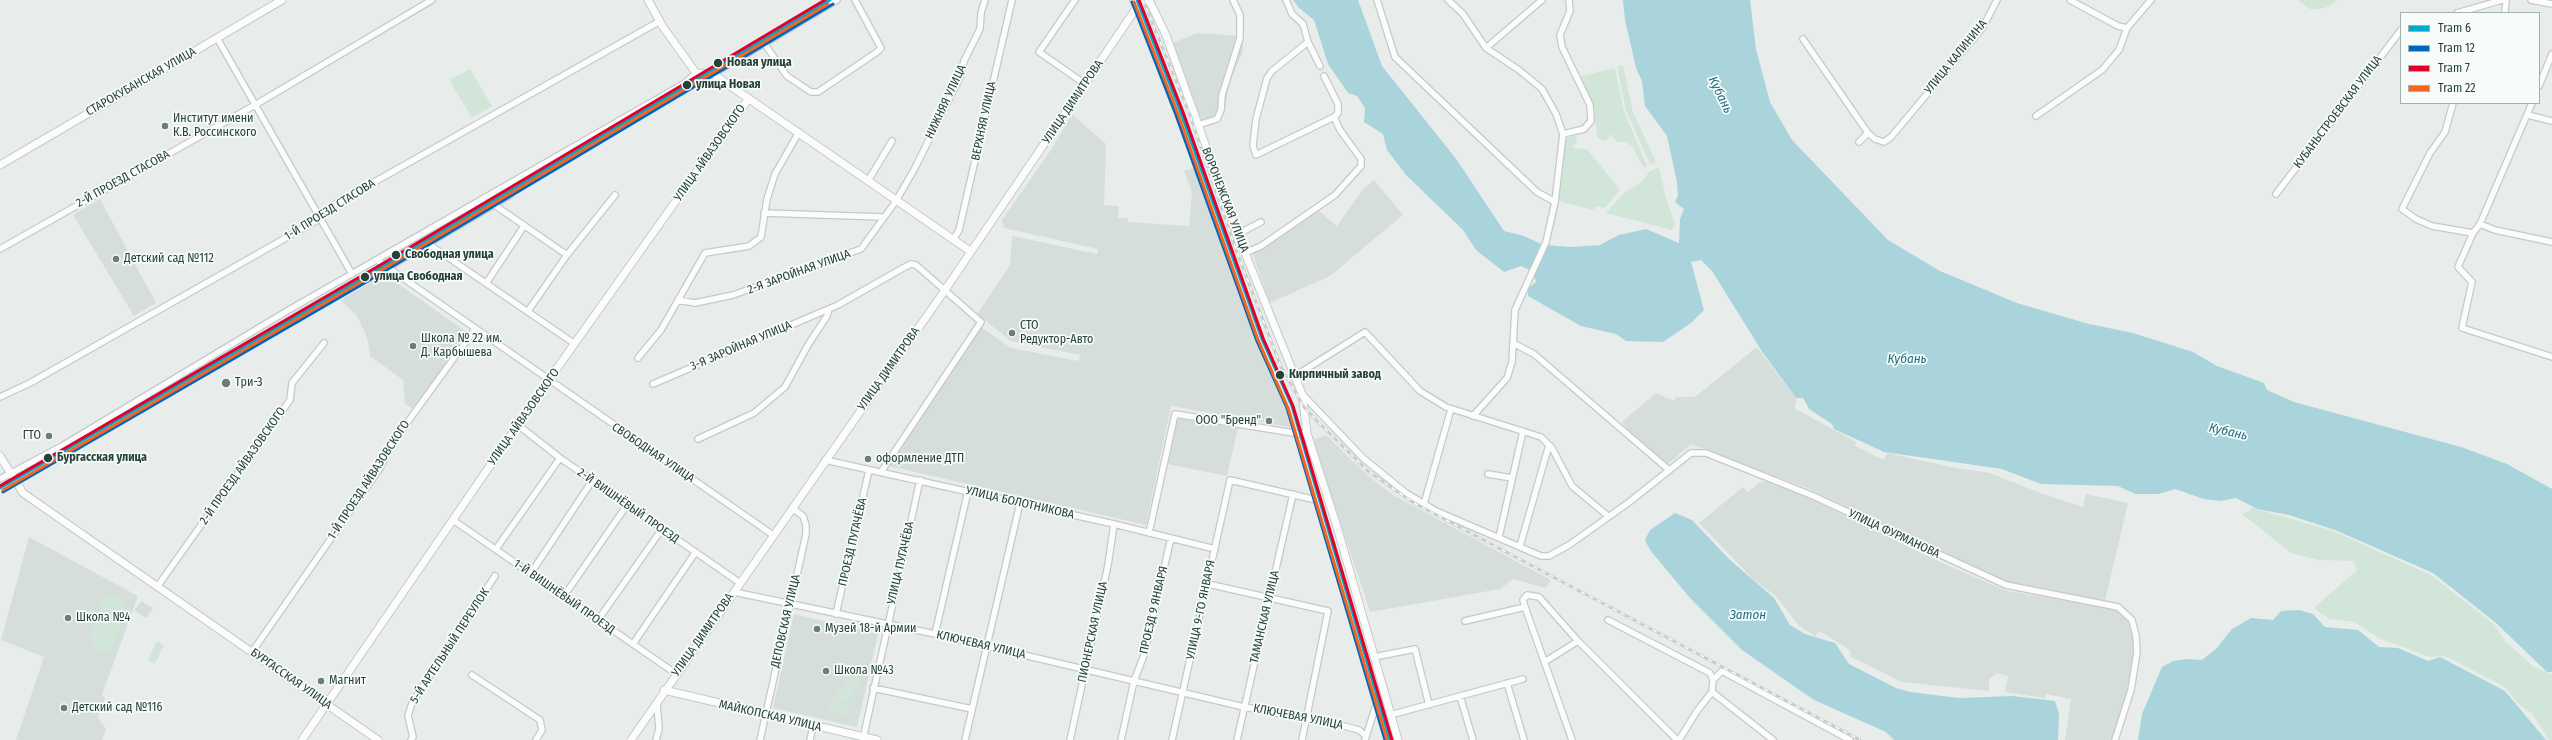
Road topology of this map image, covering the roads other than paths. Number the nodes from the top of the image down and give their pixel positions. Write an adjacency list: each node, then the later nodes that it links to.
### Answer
1 (282, 0): 30 (street, СТАРОКУБАНСКАЯ УЛИЦА)
2 (432, 0): 45 (street, 2-Й ПРОЕЗД СТАСОВА)
3 (648, 0): 27 (street)
4 (837, 0): 33 (street)
5 (855, 0): 33 (street)
6 (985, 0): 61 (street, НИЖНЯЯ УЛИЦА)
7 (1012, 0): 72 (street, ВЕРХНЯЯ УЛИЦА)
8 (1075, 0): 40 (street)
9 (1133, 0): 24 (street)
10 (1148, 0): 24 (street, УЛИЦА ДИМИТРОВА); 50 (street, ВОРОНЕЖСКАЯ УЛИЦА)
11 (1233, 0): 50 (street)
12 (1286, 0): 32 (street)
13 (1377, 0): 62 (street)
14 (1448, 0): 34 (street)
15 (1542, 0): 34 (street)
16 (1570, 0): 53 (street)
17 (1998, 0): 52 (street, УЛИЦА КАЛИНИНА)
18 (2070, 0): 28 (street)
19 (2151, 0): 28 (street)
20 (2502, 0): 25 (street)
21 (2506, 0): 26 (street)
22 (2531, 0): 23 (street)
23 (2552, 4)
24 (1137, 8): 40 (street, УЛИЦА ДИМИТРОВА)
25 (2460, 12)
26 (2505, 12)
27 (660, 21): 37 (street); 66 (street, 1-Й ПРОЕЗД СТАСОВА)
28 (2127, 28): 47 (street)
29 (2400, 31): 58 (street, КУБАНЬСТРОЕВСКАЯ УЛИЦА)
30 (217, 38): 45 (street); 56 (street, СТАРОКУБАНСКАЯ УЛИЦА)
31 (1803, 39): 52 (street)
32 (1308, 42): 36 (street); 48 (street)
33 (764, 43): 38 (street)
34 (1486, 48): 53 (street)
35 (2552, 54): 41 (street)
36 (1320, 66)
37 (696, 74): 38 (street); 79 (street)
38 (713, 74): 42 (street)
39 (1324, 76): 48 (street)
40 (1085, 84): 76 (street, УЛИЦА ДИМИТРОВА)
41 (2540, 84)
42 (749, 98): 51 (street); 90 (street, УЛИЦА АЙВАЗОВСКОГО)
43 (2453, 104): 70 (street)
44 (2532, 104): 46 (street)
45 (255, 105): 66 (street); 75 (street, 2-Й ПРОЕЗД СТАСОВА)
46 (2528, 115): 49 (street); 68 (street)
47 (2036, 116)
48 (1334, 117): 77 (street)
49 (2552, 121)
50 (1198, 125): 71 (street, ВОРОНЕЖСКАЯ УЛИЦА)
51 (799, 132): 57 (street); 64 (street)
52 (1868, 132): 55 (street)
53 (1563, 134): 62 (street)
54 (892, 141): 57 (street)
55 (1859, 142)
56 (0, 165)
57 (868, 181): 61 (street)
58 (2276, 194)
59 (510, 195): 63 (street)
60 (615, 195): 78 (street)
61 (896, 201): 65 (street, 2-Я ЗАРОЙНАЯ УЛИЦА); 72 (street)
62 (1555, 202): 89 (street)
63 (494, 204): 69 (street); 74 (street)
64 (764, 213): 65 (street); 84 (street)
65 (883, 217): 84 (street, 2-Я ЗАРОЙНАЯ УЛИЦА)
66 (321, 218): 81 (street); 97 (street, 1-Й ПРОЕЗД СТАСОВА)
67 (1261, 222): 71 (street)
68 (2480, 224): 70 (street); 73 (street)
69 (524, 226): 78 (street); 82 (street)
70 (2473, 233): 92 (street)
71 (1238, 234): 77 (street, ВОРОНЕЖСКАЯ УЛИЦА)
72 (954, 240): 76 (street)
73 (2552, 242)
74 (428, 243): 80 (street); 82 (street)
75 (0, 249)
76 (970, 251): 83 (street, УЛИЦА ДИМИТРОВА)
77 (1245, 253): 93 (street, ВОРОНЕЖСКАЯ УЛИЦА)
78 (566, 255): 86 (street)
79 (377, 260): 80 (street, СВОБОДНАЯ УЛИЦА); 81 (street)
80 (387, 268): 87 (street, СВОБОДНАЯ УЛИЦА)
81 (352, 274): 111 (street)
82 (487, 282): 86 (street)
83 (945, 290): 85 (street, 3-Я ЗАРОЙНАЯ УЛИЦА); 107 (street, УЛИЦА ДИМИТРОВА); 110 (street)
84 (678, 300): 91 (street)
85 (829, 309): 95 (street, 3-Я ЗАРОЙНАЯ УЛИЦА); 103 (street)
86 (528, 311): 90 (street)
87 (475, 329): 94 (street, СВОБОДНАЯ УЛИЦА); 155 (street, 1-Й ПРОЕЗД АЙВАЗОВСКОГО)
88 (324, 343): 140 (street, 2-Й ПРОЕЗД АЙВАЗОВСКОГО)
89 (1513, 343): 99 (street); 109 (street)
90 (575, 344): 94 (street, УЛИЦА АЙВАЗОВСКОГО)
91 (638, 358)
92 (2552, 358)
93 (1295, 376): 96 (street, ВОРОНЕЖСКАЯ УЛИЦА); 98 (street)
94 (548, 381): 100 (street, УЛИЦА АЙВАЗОВСКОГО); 129 (street, СВОБОДНАЯ УЛИЦА)
95 (653, 384)
96 (1302, 394): 102 (street, ВОРОНЕЖСКАЯ УЛИЦА); 121 (street, УЛИЦА ФУРМАНОВА)
97 (0, 397)
98 (1451, 409): 99 (street); 121 (street)
99 (1473, 416): 101 (street)
100 (518, 425): 106 (street, 2-Й ВИШНЁВЫЙ ПРОЕЗД); 125 (street, УЛИЦА АЙВАЗОВСКОГО)
101 (1523, 431): 104 (street); 113 (street)
102 (1307, 433): 128 (street); 156 (street, ВОРОНЕЖСКАЯ УЛИЦА)
103 (698, 439)
104 (1549, 445): 124 (street); 132 (street)
105 (0, 456): 111 (street, БУРГАССКАЯ УЛИЦА)
106 (560, 458): 116 (street, 2-Й ВИШНЁВЫЙ ПРОЕЗД); 133 (street)
107 (825, 460): 108 (street, УЛИЦА БОЛОТНИКОВА); 123 (street, УЛИЦА ДИМИТРОВА)
108 (869, 470): 110 (street, УЛИЦА БОЛОТНИКОВА); 146 (street, ПРОЕЗД ПУГАЧЁВА)
109 (1669, 470): 124 (street, УЛИЦА ФУРМАНОВА); 204 (street, УЛИЦА ФУРМАНОВА)
110 (881, 472): 115 (street, УЛИЦА БОЛОТНИКОВА)
111 (10, 473): 114 (street); 140 (street, БУРГАССКАЯ УЛИЦА)
112 (1488, 474): 113 (street)
113 (1512, 478): 130 (street)
114 (0, 479)
115 (920, 480): 117 (street, УЛИЦА БОЛОТНИКОВА); 150 (street, УЛИЦА ПУГАЧЁВА)
116 (592, 481): 122 (street, 2-Й ВИШНЁВЫЙ ПРОЕЗД); 136 (street)
117 (968, 491): 120 (street, УЛИЦА БОЛОТНИКОВА); 151 (street)
118 (1293, 494): 119 (street); 134 (street, УЛИЦА 9-ГО ЯНВАРЯ); 143 (street, ТАМАНСКАЯ УЛИЦА)
119 (1312, 499)
120 (1020, 503): 126 (street, УЛИЦА БОЛОТНИКОВА); 154 (street)
121 (1424, 504): 130 (street, УЛИЦА ФУРМАНОВА)
122 (628, 505): 127 (street, 2-Й ВИШНЁВЫЙ ПРОЕЗД); 142 (street)
123 (792, 508): 129 (street, УЛИЦА ДИМИТРОВА); 144 (street, ДЕПОВСКАЯ УЛИЦА)
124 (1608, 516): 132 (street, УЛИЦА ФУРМАНОВА)
125 (453, 520): 133 (street, 1-Й ВИШНЁВЫЙ ПРОЕЗД); 171 (street, УЛИЦА АЙВАЗОВСКОГО)
126 (1114, 524): 128 (street, УЛИЦА БОЛОТНИКОВА); 158 (street, ПИОНЕРСКАЯ УЛИЦА)
127 (662, 530): 135 (street, 2-Й ВИШНЁВЫЙ ПРОЕЗД); 147 (street)
128 (1149, 533): 131 (street, УЛИЦА БОЛОТНИКОВА)
129 (773, 535): 138 (street, УЛИЦА ДИМИТРОВА)
130 (1499, 537): 132 (street, УЛИЦА ФУРМАНОВА)
131 (1171, 538): 134 (street, УЛИЦА БОЛОТНИКОВА); 163 (street, ПРОЕЗД 9 ЯНВАРЯ)
132 (1520, 546)
133 (496, 549): 136 (street, 1-Й ВИШНЁВЫЙ ПРОЕЗД)
134 (1215, 549): 139 (street, УЛИЦА 9-ГО ЯНВАРЯ)
135 (695, 553): 138 (street, 2-Й ВИШНЁВЫЙ ПРОЕЗД); 153 (street)
136 (531, 573): 142 (street, 1-Й ВИШНЁВЫЙ ПРОЕЗД)
137 (495, 576): 184 (street, 5-Й АРТЕЛЬНЫЙ ПЕРЕУЛОК)
138 (740, 583): 141 (street, УЛИЦА ДИМИТРОВА)
139 (1208, 584): 143 (street); 167 (street, УЛИЦА 9-ГО ЯНВАРЯ)
140 (157, 587): 155 (street, БУРГАССКАЯ УЛИЦА)
141 (734, 592): 144 (street, КЛЮЧЕВАЯ УЛИЦА); 159 (street, УЛИЦА ДИМИТРОВА)
142 (564, 596): 147 (street, 1-Й ВИШНЁВЫЙ ПРОЕЗД)
143 (1269, 598): 173 (street, ТАМАНСКАЯ УЛИЦА); 178 (street)
144 (789, 604): 146 (street, КЛЮЧЕВАЯ УЛИЦА); 176 (street, ДЕПОВСКАЯ УЛИЦА)
145 (1525, 607): 149 (street); 152 (street); 157 (street)
146 (836, 614): 150 (street, КЛЮЧЕВАЯ УЛИЦА)
147 (598, 620): 153 (street, 1-Й ВИШНЁВЫЙ ПРОЕЗД)
148 (1608, 620): 162 (street)
149 (1465, 621)
150 (887, 624): 151 (street, КЛЮЧЕВАЯ УЛИЦА); 165 (street, УЛИЦА ПУГАЧЁВА)
151 (935, 634): 154 (street, КЛЮЧЕВАЯ УЛИЦА)
152 (1578, 641): 157 (street); 201 (street)
153 (633, 644): 159 (street, 1-Й ВИШНЁВЫЙ ПРОЕЗД)
154 (987, 647): 158 (street, КЛЮЧЕВАЯ УЛИЦА); 175 (street)
155 (252, 652): 171 (street, БУРГАССКАЯ УЛИЦА)
156 (1374, 656): 172 (street); 177 (street, ВОРОНЕЖСКАЯ УЛИЦА)
157 (1546, 661): 200 (street)
158 (1085, 669): 163 (street, КЛЮЧЕВАЯ УЛИЦА); 192 (street, ПИОНЕРСКАЯ УЛИЦА)
159 (675, 674): 166 (street, УЛИЦА ДИМИТРОВА)
160 (472, 675): 185 (street)
161 (1523, 679): 164 (street)
162 (1713, 680): 168 (street); 203 (street)
163 (1134, 681): 167 (street, КЛЮЧЕВАЯ УЛИЦА); 193 (street)
164 (1507, 683): 169 (street); 199 (street)
165 (873, 688): 175 (street); 181 (street, УЛИЦА ПУГАЧЁВА)
166 (664, 690): 170 (street, УЛИЦА ДИМИТРОВА); 176 (street, МАЙКОПСКАЯ УЛИЦА)
167 (1183, 692): 173 (street, КЛЮЧЕВАЯ УЛИЦА); 194 (street, УЛИЦА 9-ГО ЯНВАРЯ)
168 (1712, 692): 201 (street); 202 (street)
169 (1460, 696): 172 (street); 198 (street)
170 (656, 701): 186 (street, УЛИЦА ДИМИТРОВА); 187 (street)
171 (327, 704): 182 (street, УЛИЦА АЙВАЗОВСКОГО); 183 (street, БУРГАССКАЯ УЛИЦА)
172 (1429, 705): 177 (street)
173 (1244, 706): 178 (street, КЛЮЧЕВАЯ УЛИЦА); 195 (street, ТАМАНСКАЯ УЛИЦА)
174 (1375, 708): 180 (street)
175 (972, 709): 191 (street)
176 (765, 715): 179 (street, МАЙКОПСКАЯ УЛИЦА); 188 (street, ДЕПОВСКАЯ УЛИЦА)
177 (1390, 715): 197 (street, ВОРОНЕЖСКАЯ УЛИЦА)
178 (1307, 720): 180 (street, КЛЮЧЕВАЯ УЛИЦА); 196 (street)
179 (813, 726): 181 (street, МАЙКОПСКАЯ УЛИЦА); 189 (street)
180 (1366, 738)
181 (863, 739): 190 (street, МАЙКОПСКАЯ УЛИЦА)
182 (302, 740)
183 (378, 740)
184 (411, 740)
185 (536, 740)
186 (631, 740)
187 (656, 740)
188 (760, 740)
189 (810, 740)
190 (876, 740)
191 (965, 740)
192 (1070, 740)
193 (1120, 740)
194 (1172, 740)
195 (1237, 740)
196 (1302, 740)
197 (1398, 740)
198 (1473, 740)
199 (1524, 740)
200 (1572, 740)
201 (1678, 740)
202 (1773, 740)
203 (1850, 740)
204 (2115, 740)

